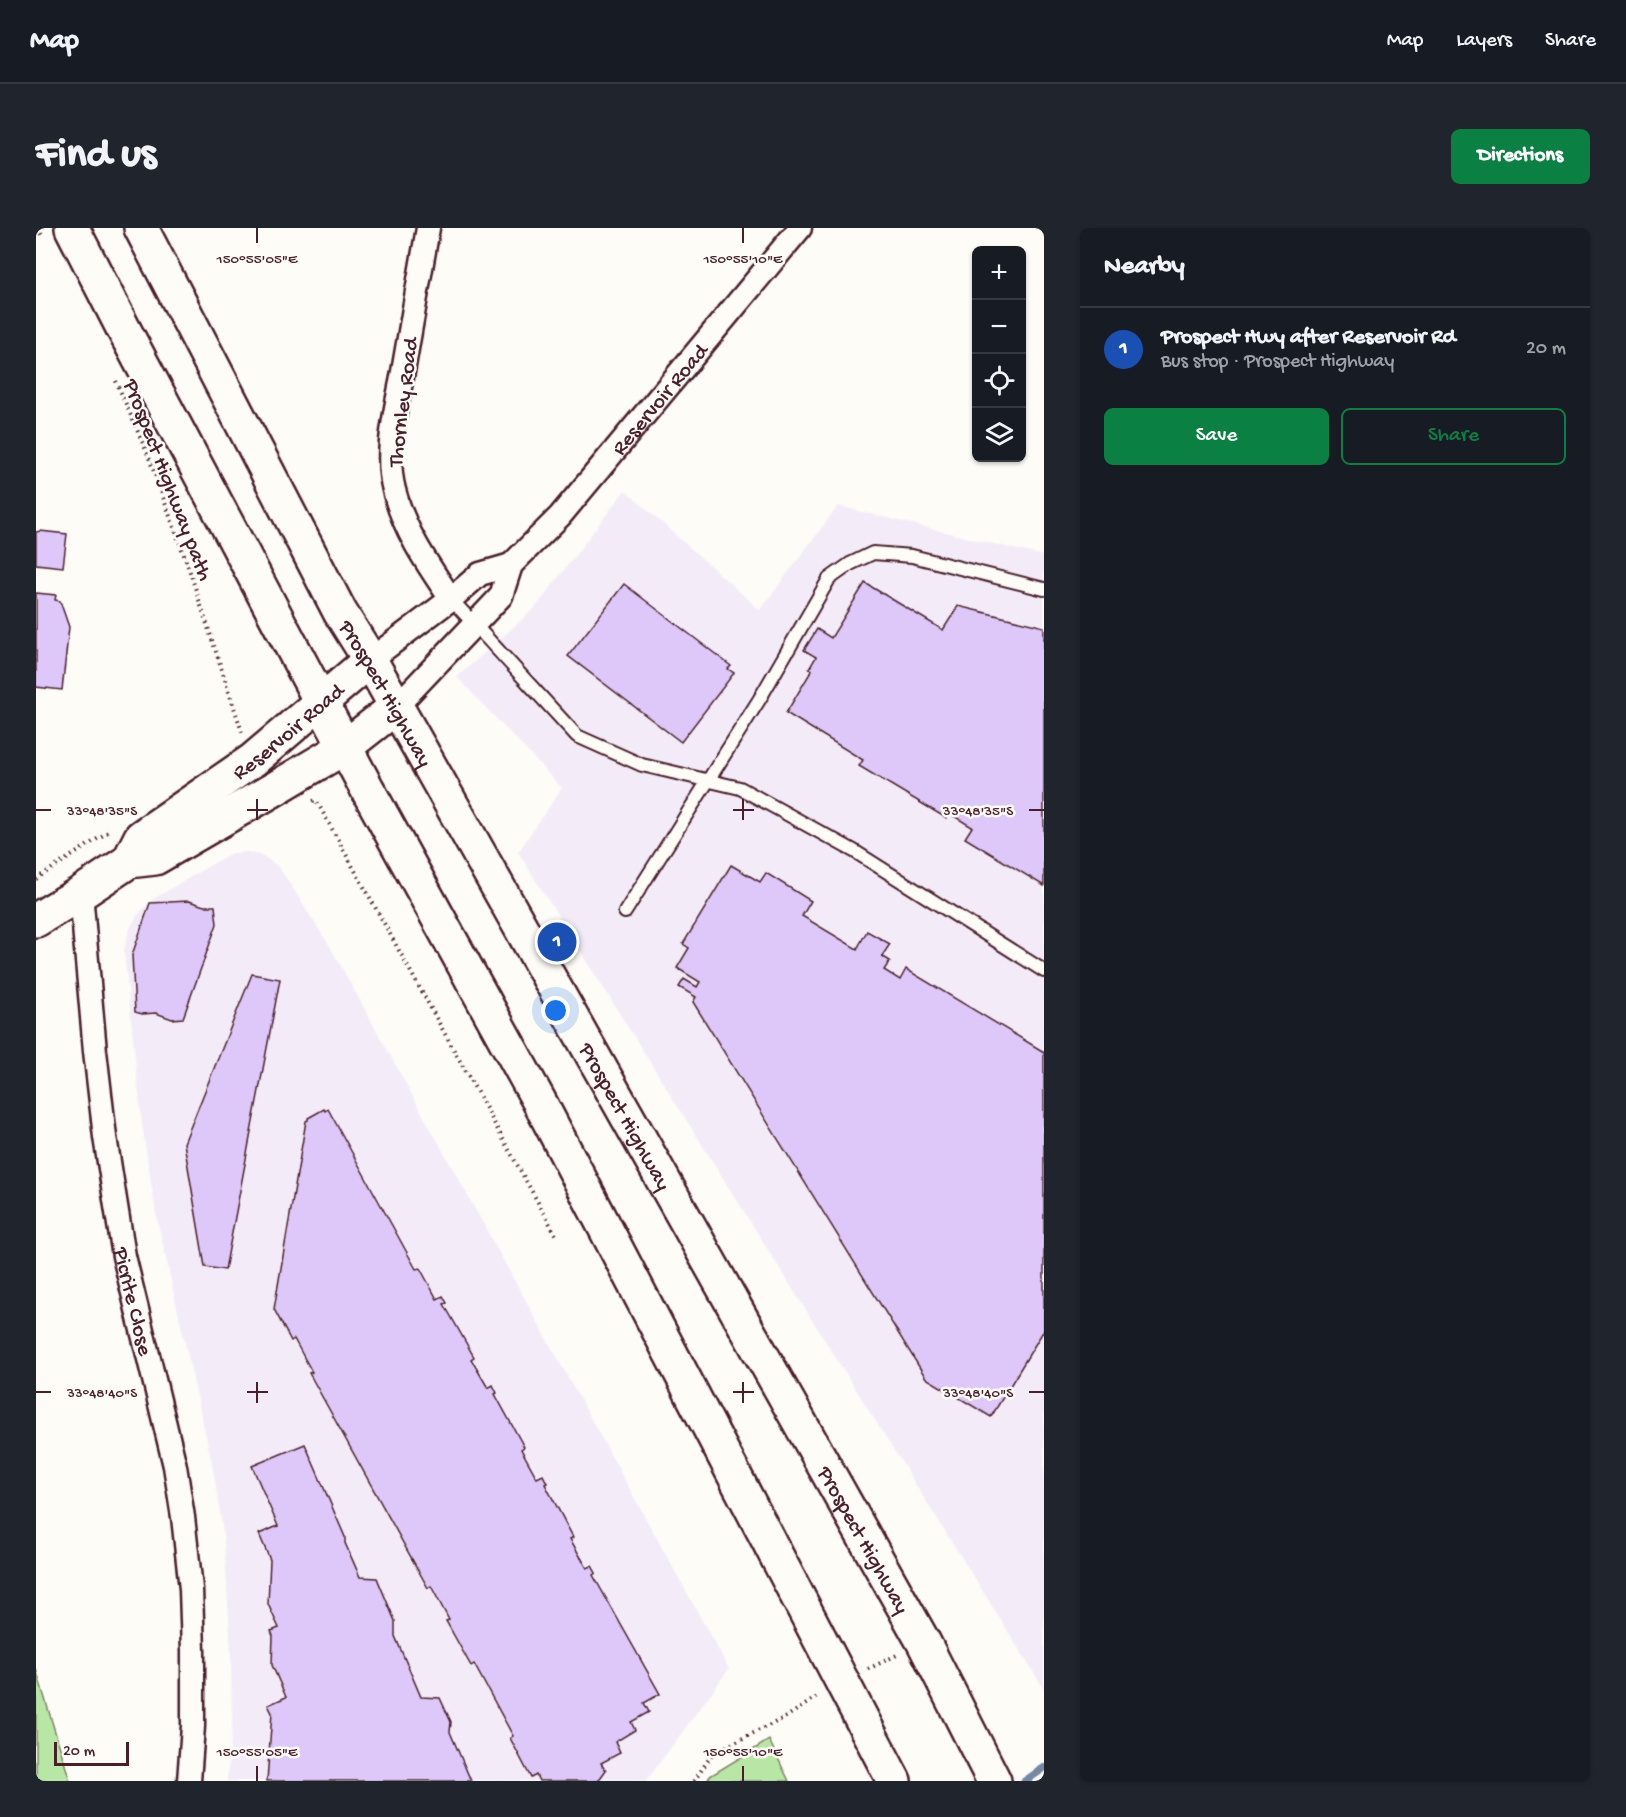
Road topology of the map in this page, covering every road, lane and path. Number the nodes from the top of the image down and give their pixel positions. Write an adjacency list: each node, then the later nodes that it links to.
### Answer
1 (38, 228): 5 (path)
2 (141, 228): 11 (main road, Prospect Highway)
3 (428, 228): 9 (street, Thornley Road)
4 (800, 228): 7 (street, Reservoir Road)
5 (58, 233): 12 (main road)
6 (111, 373): 14 (path, Prospect Highway path)
7 (511, 565): 9 (street, Reservoir Road); 10 (street, Reservoir Road)
8 (1044, 589): 16 (lane)
9 (451, 599): 10 (lane); 11 (street, Reservoir Road)
10 (474, 625): 13 (street, Reservoir Road); 16 (lane)
11 (370, 660): 12 (main road, Reservoir Road); 13 (main road, Prospect Highway)
12 (321, 702): 15 (main road); 18 (main road, Reservoir Road)
13 (396, 707): 15 (main road, Reservoir Road); 24 (main road, Prospect Highway)
14 (242, 734)
15 (345, 747): 18 (main road, Reservoir Road); 25 (main road)
16 (708, 781): 20 (lane); 22 (lane)
17 (306, 805): 23 (path)
18 (129, 861): 19 (main road, Reservoir Road)
19 (81, 893): 21 (main road, Reservoir Road); 26 (street, Picrite Close)
20 (625, 912)
21 (36, 920)
22 (1044, 971)
23 (556, 1237)
24 (924, 1643): 25 (path); 29 (main road, Prospect Highway)
25 (841, 1681): 27 (path); 28 (main road)
26 (189, 1781)
27 (694, 1781)
28 (894, 1781)
29 (994, 1781)

